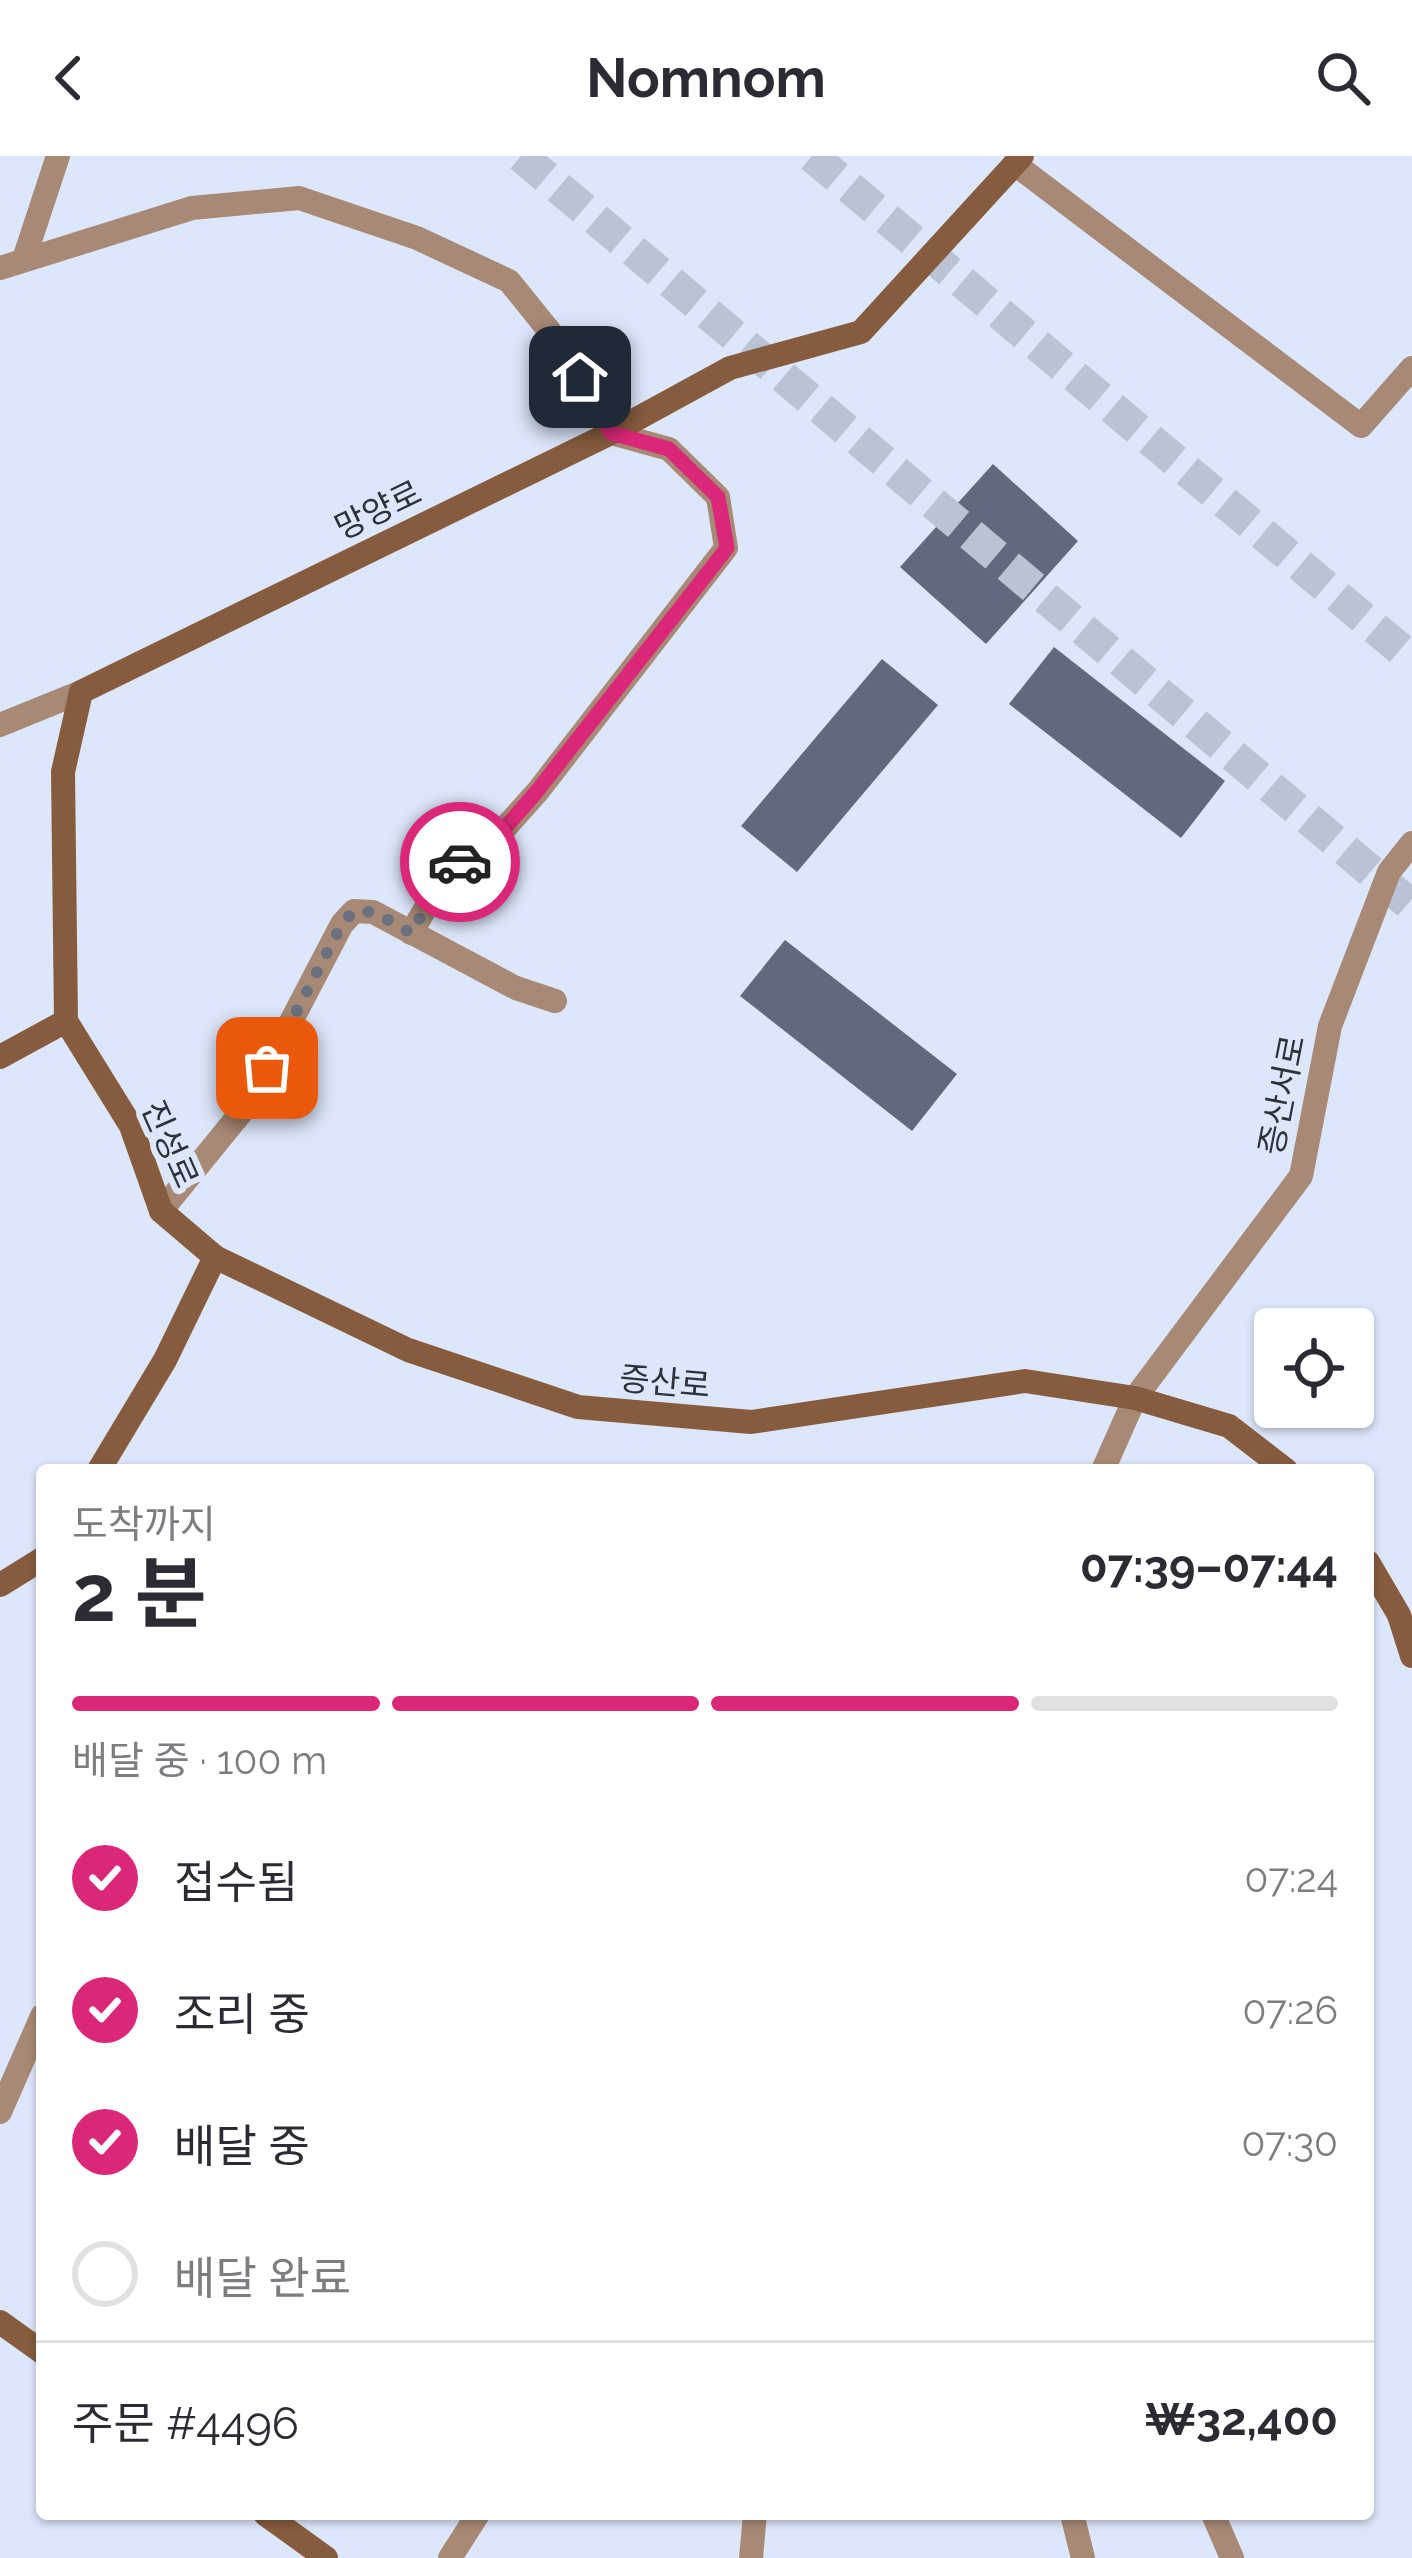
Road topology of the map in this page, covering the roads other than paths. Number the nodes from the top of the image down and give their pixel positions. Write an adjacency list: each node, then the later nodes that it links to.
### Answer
1 (58, 156): 3 (street)
2 (1019, 160): 4 (street); 5 (main road, 망양로)
3 (12, 264): 5 (street)
4 (1412, 368)
5 (611, 433): 6 (main road, 망양로); 9 (street)
6 (81, 692): 7 (street); 11 (main road)
7 (0, 725)
8 (1412, 843): 15 (street, 증산서로)
9 (411, 933): 10 (street); 13 (street)
10 (554, 1000)
11 (66, 1021): 12 (main road); 13 (main road, 진성로)
12 (0, 1057)
13 (161, 1210): 14 (main road, 진성로)
14 (215, 1258): 15 (main road, 증산로); 16 (main road)
15 (1136, 1397): 17 (street); 18 (main road, 증산로)
16 (103, 1464)
17 (1106, 1464)
18 (1278, 1464)
19 (36, 1563): 21 (main road)
20 (1374, 1572): 22 (main road)
21 (0, 1585)
22 (1412, 1657)
23 (36, 2030): 24 (street)
24 (0, 2112)
25 (0, 2322): 26 (main road)
26 (36, 2348)
27 (273, 2520): 32 (main road)
28 (474, 2520): 33 (street)
29 (754, 2520): 34 (street)
30 (1074, 2520): 35 (street)
31 (1216, 2520): 36 (street)
32 (326, 2558)
33 (450, 2558)
34 (751, 2558)
35 (1083, 2558)
36 (1232, 2558)

